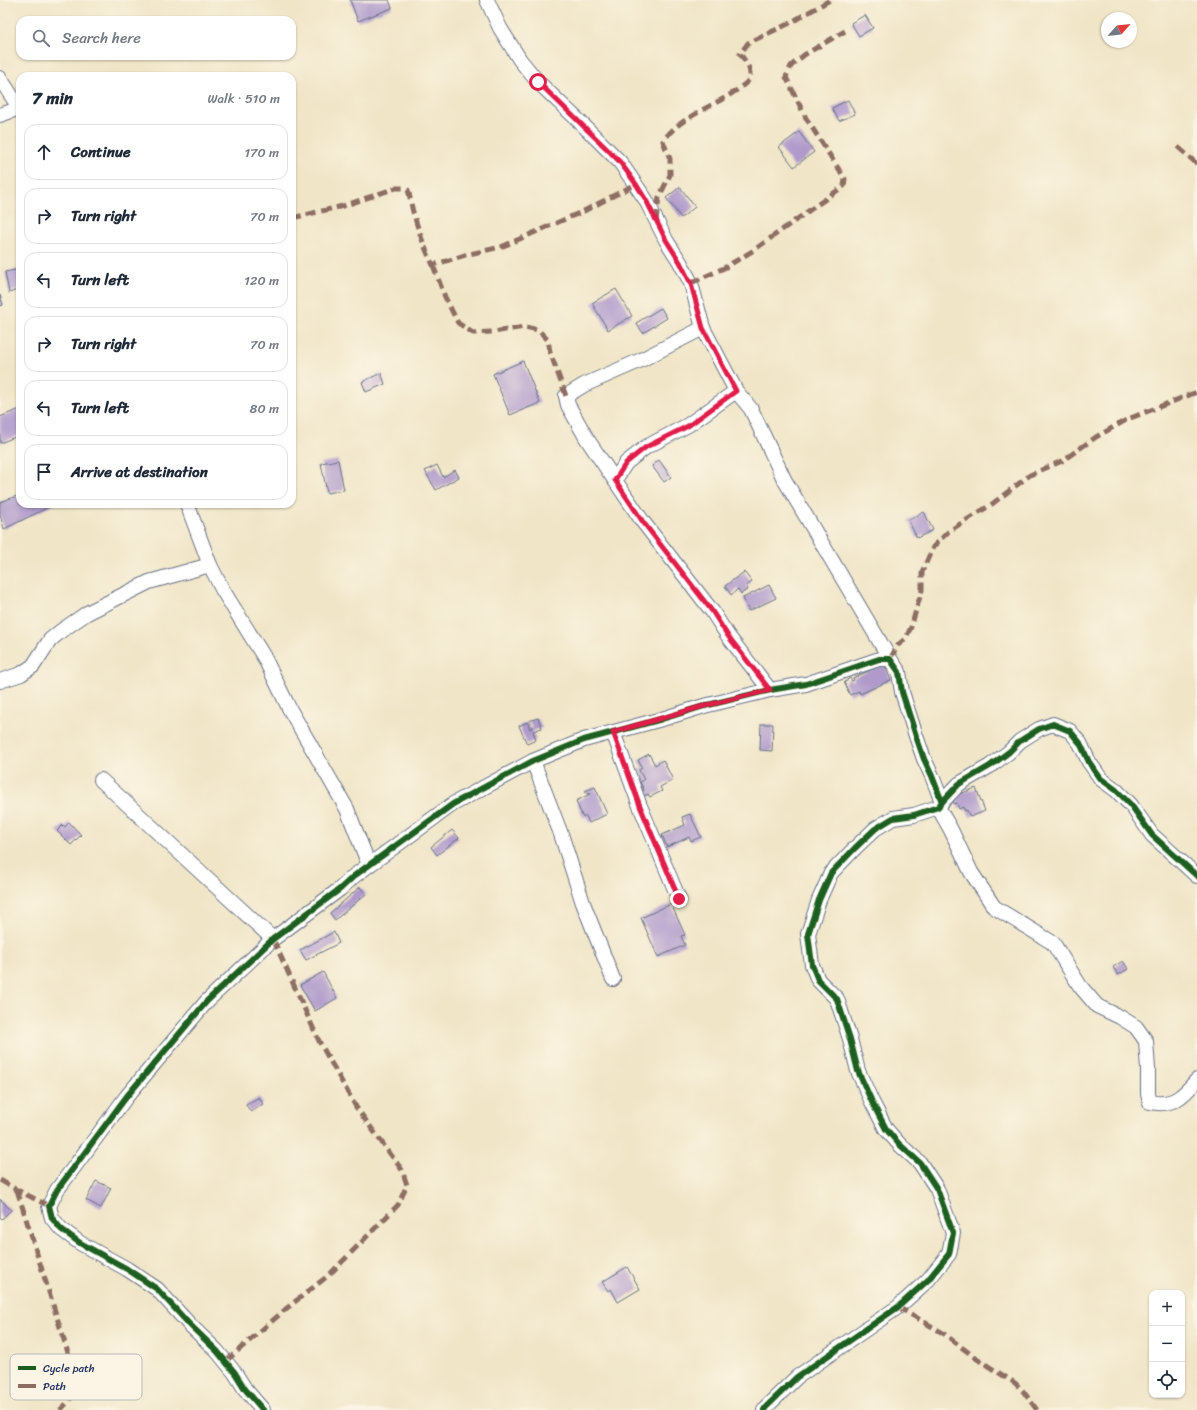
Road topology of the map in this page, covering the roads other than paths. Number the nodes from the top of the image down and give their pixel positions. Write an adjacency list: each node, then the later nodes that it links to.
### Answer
1 (487, 0): 6 (street)
2 (0, 78): 3 (street)
3 (16, 102)
4 (16, 109): 5 (street)
5 (0, 115)
6 (703, 328): 7 (street); 8 (street)
7 (736, 391): 8 (street); 11 (street)
8 (615, 480): 13 (street)
9 (189, 508): 10 (street)
10 (210, 565): 12 (street); 18 (street)
11 (890, 659): 13 (street); 17 (street)
12 (0, 681)
13 (770, 690): 14 (street)
14 (613, 732): 15 (street); 20 (street)
15 (533, 761): 18 (street); 22 (street)
16 (100, 780): 21 (street)
17 (940, 805): 19 (street); 23 (street); 25 (street)
18 (369, 865): 21 (street)
19 (1197, 876)
20 (679, 899)
21 (273, 939): 24 (street)
22 (612, 979)
23 (1197, 1080)
24 (264, 1410)
25 (764, 1410)

